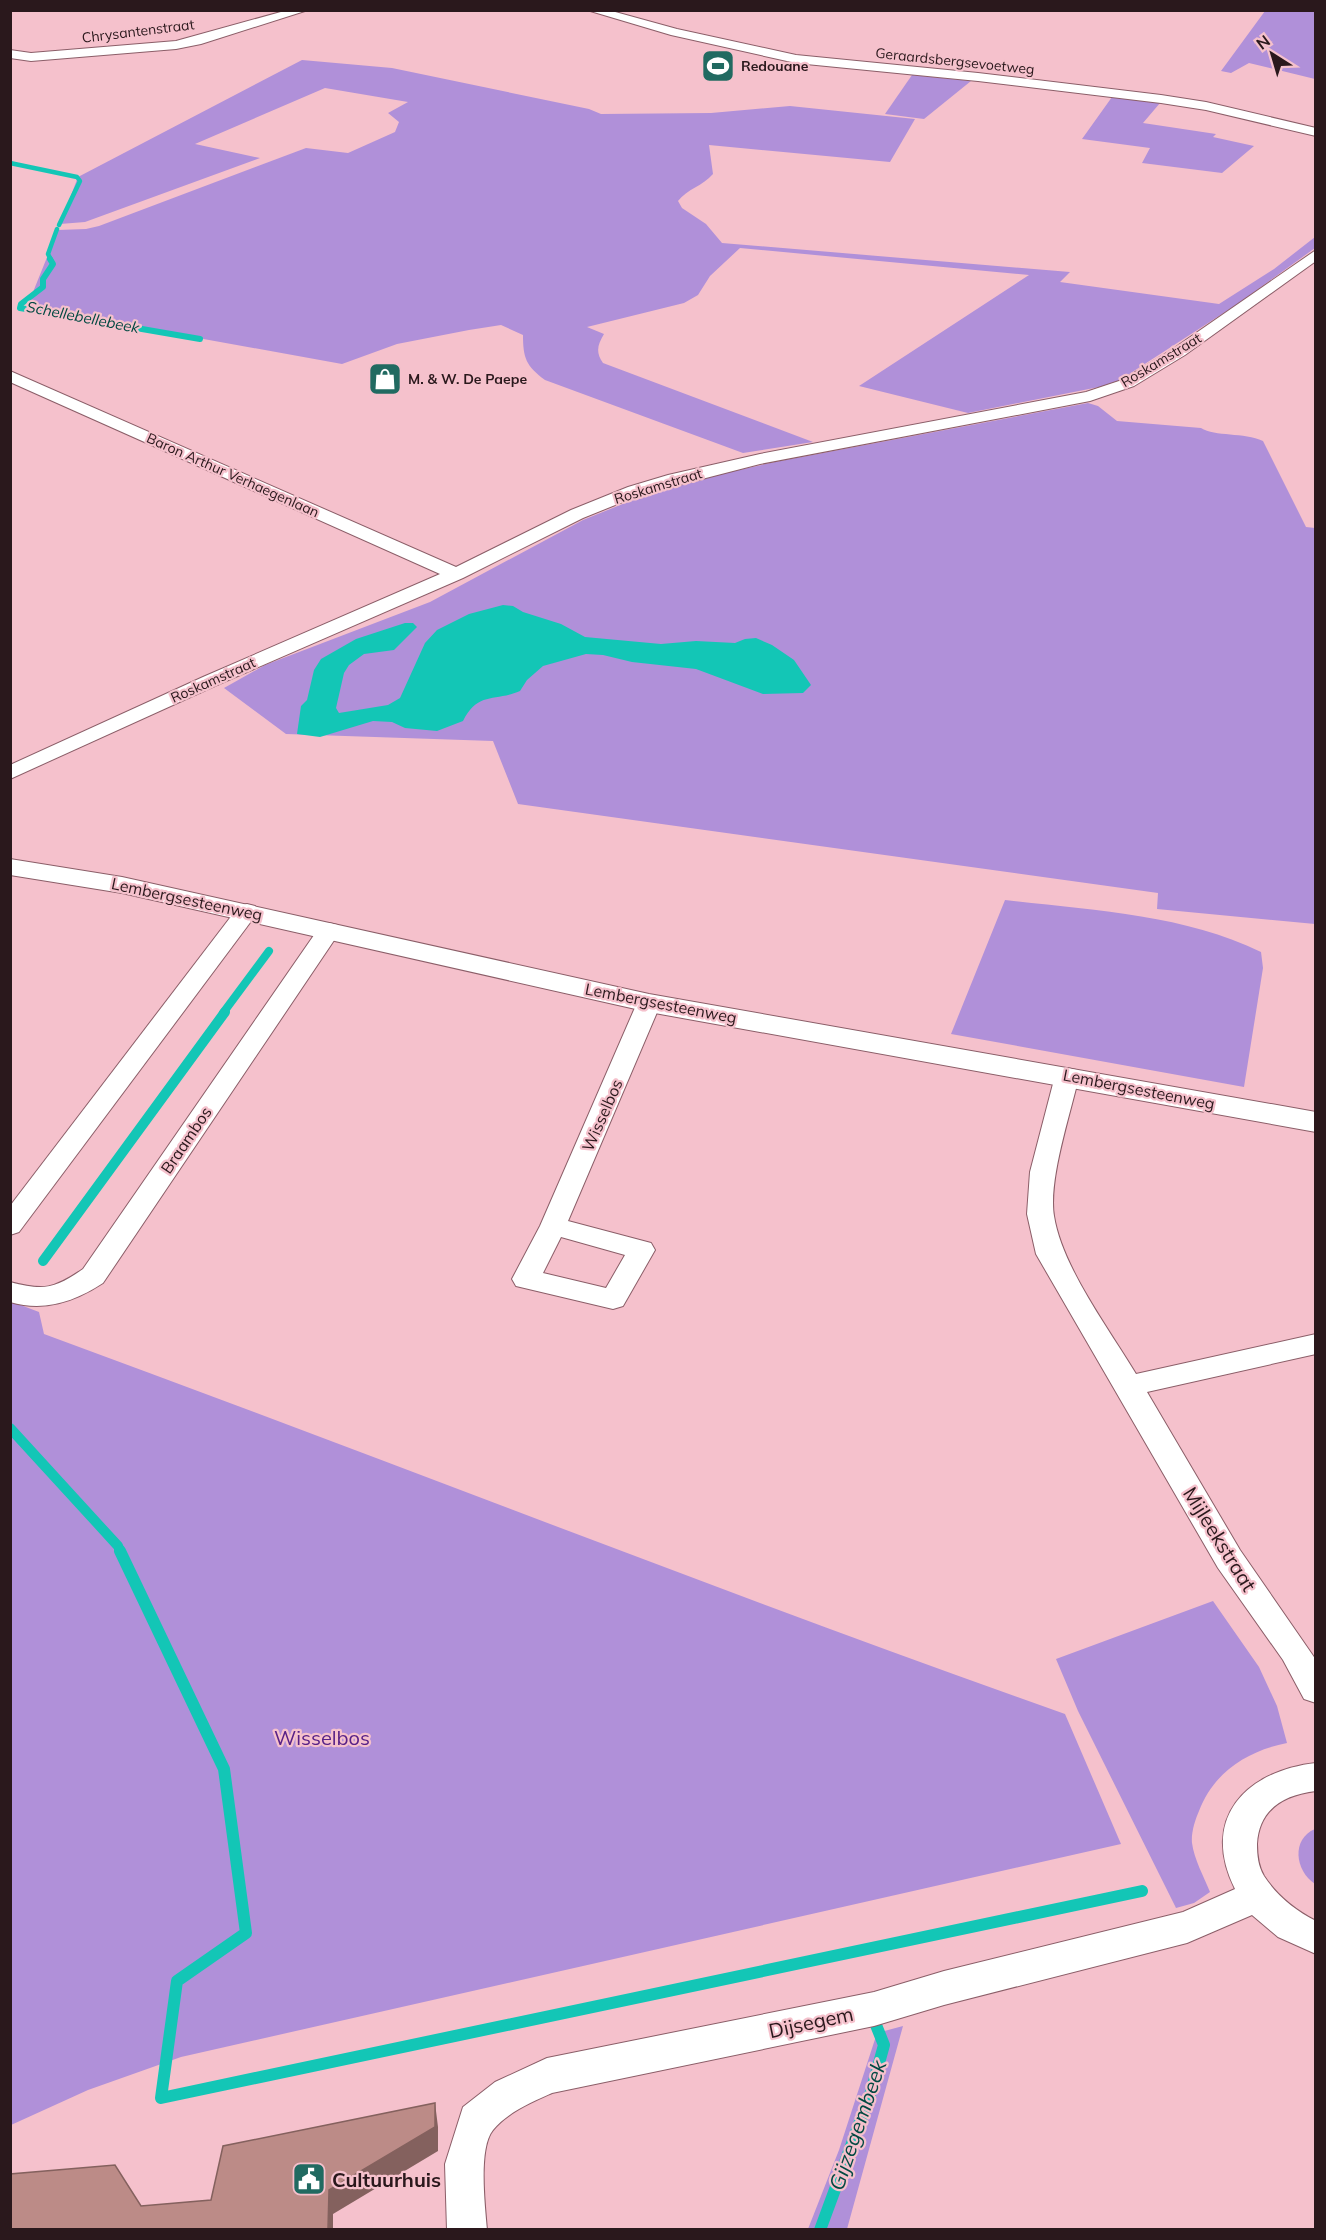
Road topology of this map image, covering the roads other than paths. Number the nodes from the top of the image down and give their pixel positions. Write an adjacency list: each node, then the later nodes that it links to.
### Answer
1 (302, 10): 3 (street, Chrysantenstraat)
2 (592, 10): 4 (street, Geraardsbergsevoetweg)
3 (10, 54)
4 (1316, 132)
5 (1316, 254): 7 (street, Roskamstraat)
6 (10, 376): 7 (street, Baron Arthur Verhaegenlaan)
7 (456, 574): 8 (street, Roskamstraat)
8 (10, 773)
9 (10, 867): 10 (street, Lembergsesteenweg)
10 (247, 911): 11 (street, Lembergsesteenweg); 15 (street)
11 (328, 930): 12 (street, Lembergsesteenweg); 17 (street, Braambos)
12 (649, 1003): 13 (street, Lembergsesteenweg); 16 (street, Wisselbos)
13 (1067, 1076): 14 (street, Lembergsesteenweg); 19 (street, Mijleekstraat)
14 (1316, 1122)
15 (10, 1226)
16 (553, 1226)
17 (10, 1291)
18 (1316, 1344): 19 (street)
19 (1130, 1386): 20 (street, Mijleekstraat)
20 (1316, 1690)
21 (1316, 1777): 22 (street)
22 (1257, 1896): 23 (street); 24 (street, Dijsegem)
23 (1316, 1938)
24 (467, 2229)

